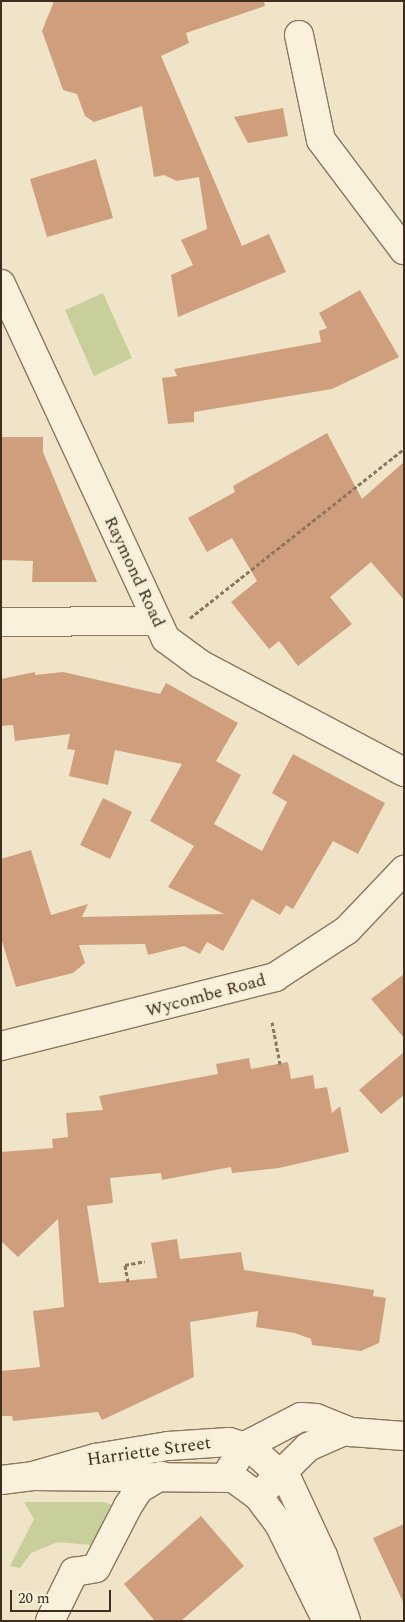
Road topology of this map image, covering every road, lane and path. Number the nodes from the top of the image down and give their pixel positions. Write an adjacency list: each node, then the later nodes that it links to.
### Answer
1 (299, 35): 2 (street)
2 (404, 250)
3 (1, 284): 6 (street, Raymond Road)
4 (404, 449): 5 (path)
5 (187, 620)
6 (155, 621): 7 (street); 8 (street, Raymond Road)
7 (1, 622)
8 (404, 772)
9 (404, 870): 11 (street, Wycombe Road)
10 (272, 1022): 12 (path)
11 (1, 1046)
12 (280, 1064)
13 (145, 1261): 14 (path)
14 (128, 1282)
15 (344, 1431): 16 (street); 17 (street); 17 (street)
16 (404, 1436)
17 (264, 1459): 18 (street, Harriette Street); 21 (street); 21 (street); 24 (street)
18 (33, 1476): 19 (street, Harriette Street); 20 (street, Harriette Street)
19 (161, 1476): 21 (street, Harriette Street); 22 (street)
20 (1, 1480)
21 (241, 1485): 23 (street)
22 (50, 1621)
23 (327, 1621)
24 (346, 1621)

